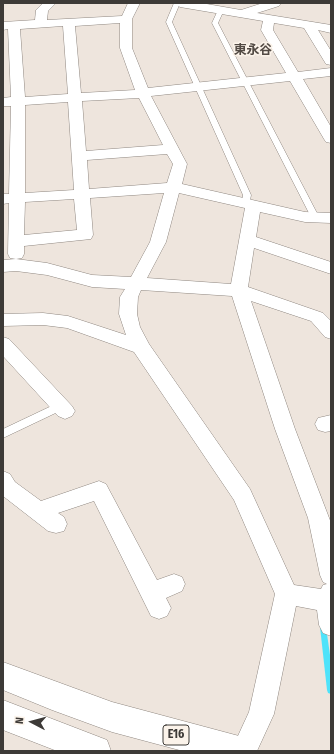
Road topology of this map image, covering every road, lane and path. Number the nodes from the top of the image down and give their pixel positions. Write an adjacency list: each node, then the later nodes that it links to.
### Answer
1 (50, 3): 11 (street)
2 (177, 3): 19 (lane)
3 (180, 3): 5 (street)
4 (275, 3): 7 (street)
5 (221, 10): 7 (street); 18 (lane)
6 (130, 11): 10 (street); 20 (street)
7 (240, 14): 9 (street)
8 (323, 17): 12 (street)
9 (269, 18): 12 (street); 17 (street)
10 (69, 22): 11 (street); 21 (street)
11 (42, 24): 13 (street)
12 (305, 25): 14 (street); 15 (street)
13 (9, 26): 22 (street)
14 (331, 29)
15 (331, 61)
16 (331, 72): 17 (street)
17 (293, 76): 18 (street); 24 (street)
18 (246, 82): 19 (street); 31 (lane)
19 (197, 87): 20 (street); 30 (lane)
20 (143, 93): 21 (street); 25 (street)
21 (75, 97): 22 (street); 26 (street)
22 (18, 101): 23 (street); 29 (street)
23 (3, 102)
24 (331, 139)
25 (172, 149): 26 (street); 27 (street)
26 (79, 156): 28 (street)
27 (174, 188): 28 (street); 30 (street); 37 (street)
28 (82, 194): 29 (street); 34 (street)
29 (9, 199): 34 (street)
30 (249, 205): 31 (street); 33 (street)
31 (315, 217): 32 (street)
32 (331, 218)
33 (247, 240): 36 (street); 38 (street)
34 (16, 241): 35 (street)
35 (9, 266): 37 (street)
36 (331, 268)
37 (135, 284): 38 (street); 43 (street)
38 (239, 290): 40 (street); 49 (street)
39 (8, 320): 41 (street); 43 (street)
40 (331, 332)
41 (3, 338)
42 (3, 344): 44 (street)
43 (141, 346): 51 (street)
44 (62, 409): 45 (lane)
45 (3, 434)
46 (3, 480): 47 (street)
47 (38, 511): 48 (street); 50 (street)
48 (56, 524)
49 (331, 575)
50 (174, 584)
51 (287, 594): 52 (street); 58 (street)
52 (329, 597): 53 (street)
53 (331, 625)
54 (3, 676): 57 (highway, E16)
55 (3, 715): 56 (highway)
56 (96, 751)
57 (239, 751)
58 (244, 751)

